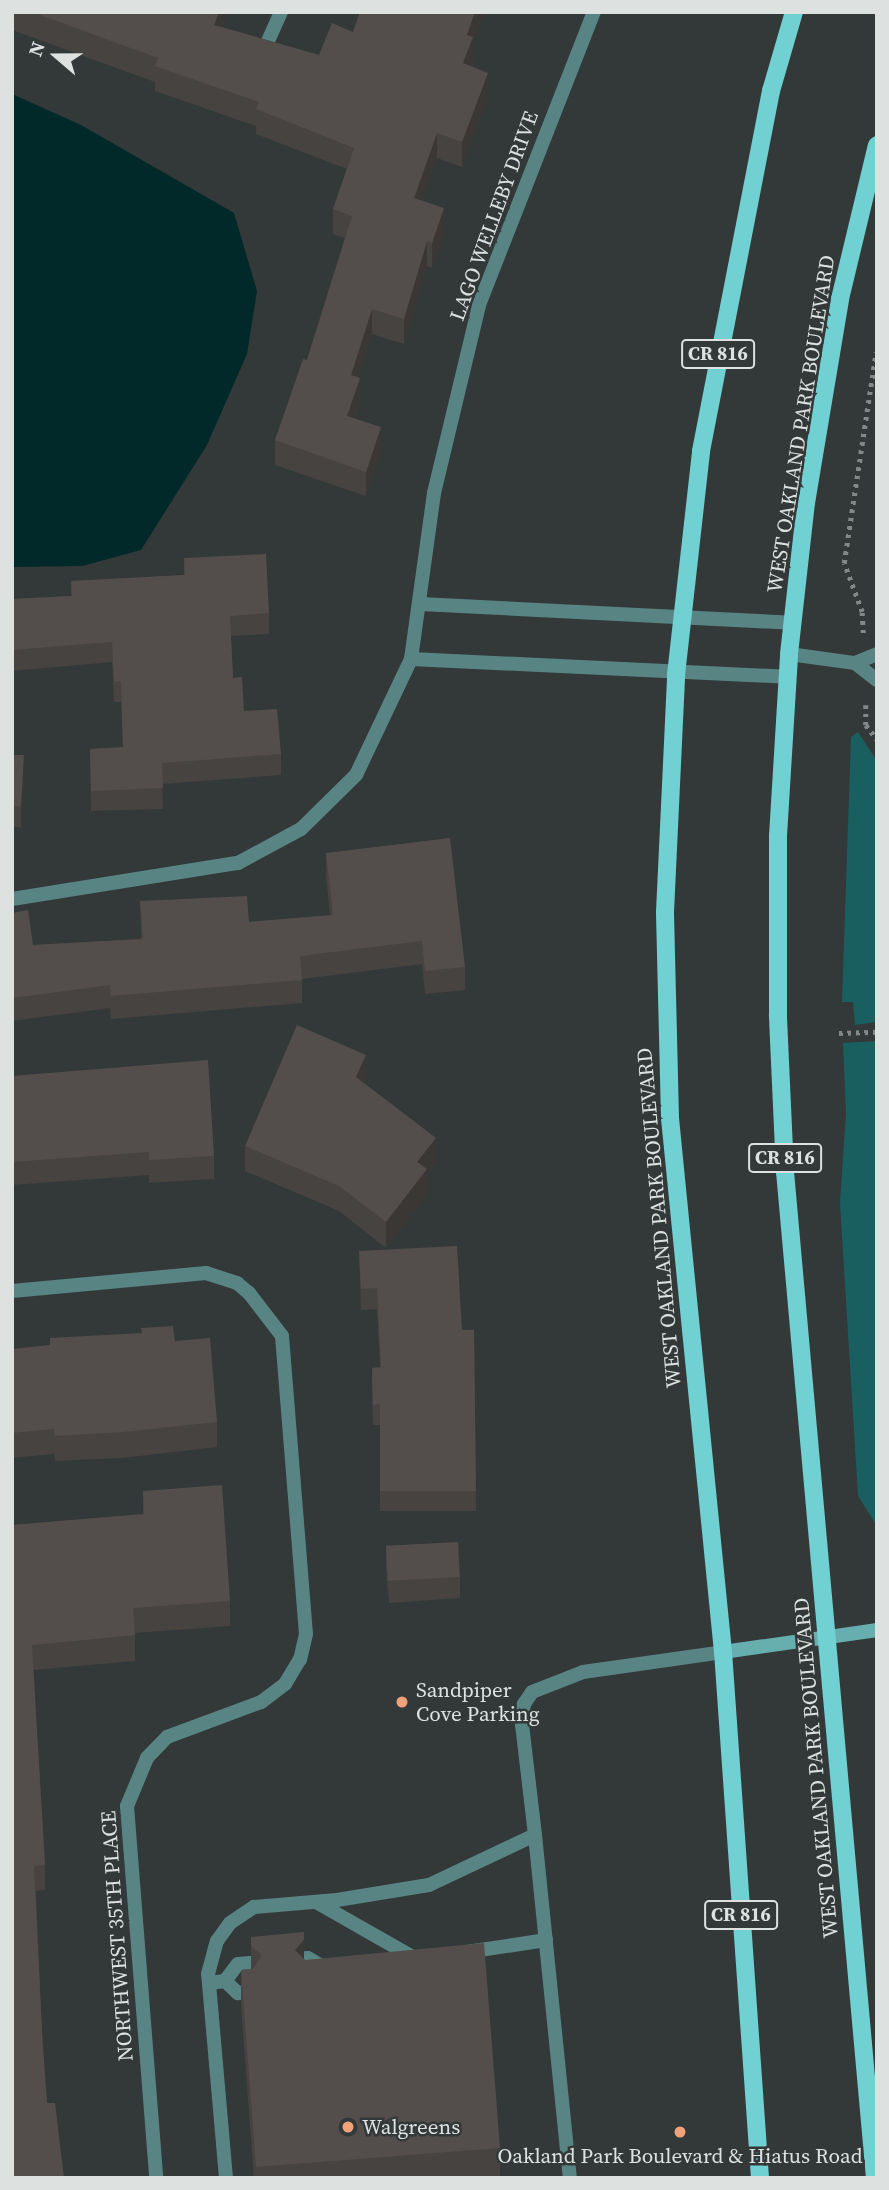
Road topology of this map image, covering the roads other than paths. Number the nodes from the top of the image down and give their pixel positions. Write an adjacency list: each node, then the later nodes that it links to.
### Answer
1 (281, 12): 4 (street)
2 (594, 12): 6 (street, LAGO WELLEBY DRIVE)
3 (794, 12): 7 (main road, WEST OAKLAND PARK BOULEVARD / CR 816)
4 (264, 50)
5 (877, 145): 8 (main road, WEST OAKLAND PARK BOULEVARD / CR 816)
6 (421, 604): 7 (street); 10 (street, LAGO WELLEBY DRIVE)
7 (681, 619): 8 (street); 12 (main road, WEST OAKLAND PARK BOULEVARD / CR 816)
8 (792, 623): 9 (main road, WEST OAKLAND PARK BOULEVARD / CR 816)
9 (789, 654): 11 (street); 13 (main road, WEST OAKLAND PARK BOULEVARD / CR 816)
10 (411, 659): 12 (street); 15 (street, LAGO WELLEBY DRIVE)
11 (865, 662): 14 (street)
12 (676, 675): 13 (street); 19 (main road, WEST OAKLAND PARK BOULEVARD / CR 816)
13 (788, 677): 18 (main road, WEST OAKLAND PARK BOULEVARD / CR 816)
14 (877, 680)
15 (12, 899)
16 (12, 1291): 29 (street, NORTHWEST 35TH PLACE)
17 (877, 1630): 18 (street)
18 (827, 1639): 19 (street); 33 (main road, WEST OAKLAND PARK BOULEVARD / CR 816)
19 (723, 1652): 20 (street); 32 (main road, WEST OAKLAND PARK BOULEVARD / CR 816)
20 (535, 1835): 21 (street); 22 (street)
21 (315, 1902): 24 (street); 27 (street)
22 (546, 1940): 23 (street); 31 (street)
23 (457, 1954)
24 (394, 1964)
25 (225, 1981): 26 (street); 27 (street); 28 (street)
26 (314, 1982)
27 (209, 1983): 30 (street)
28 (252, 1991)
29 (156, 2178)
30 (226, 2178)
31 (570, 2178)
32 (760, 2178)
33 (875, 2178)

